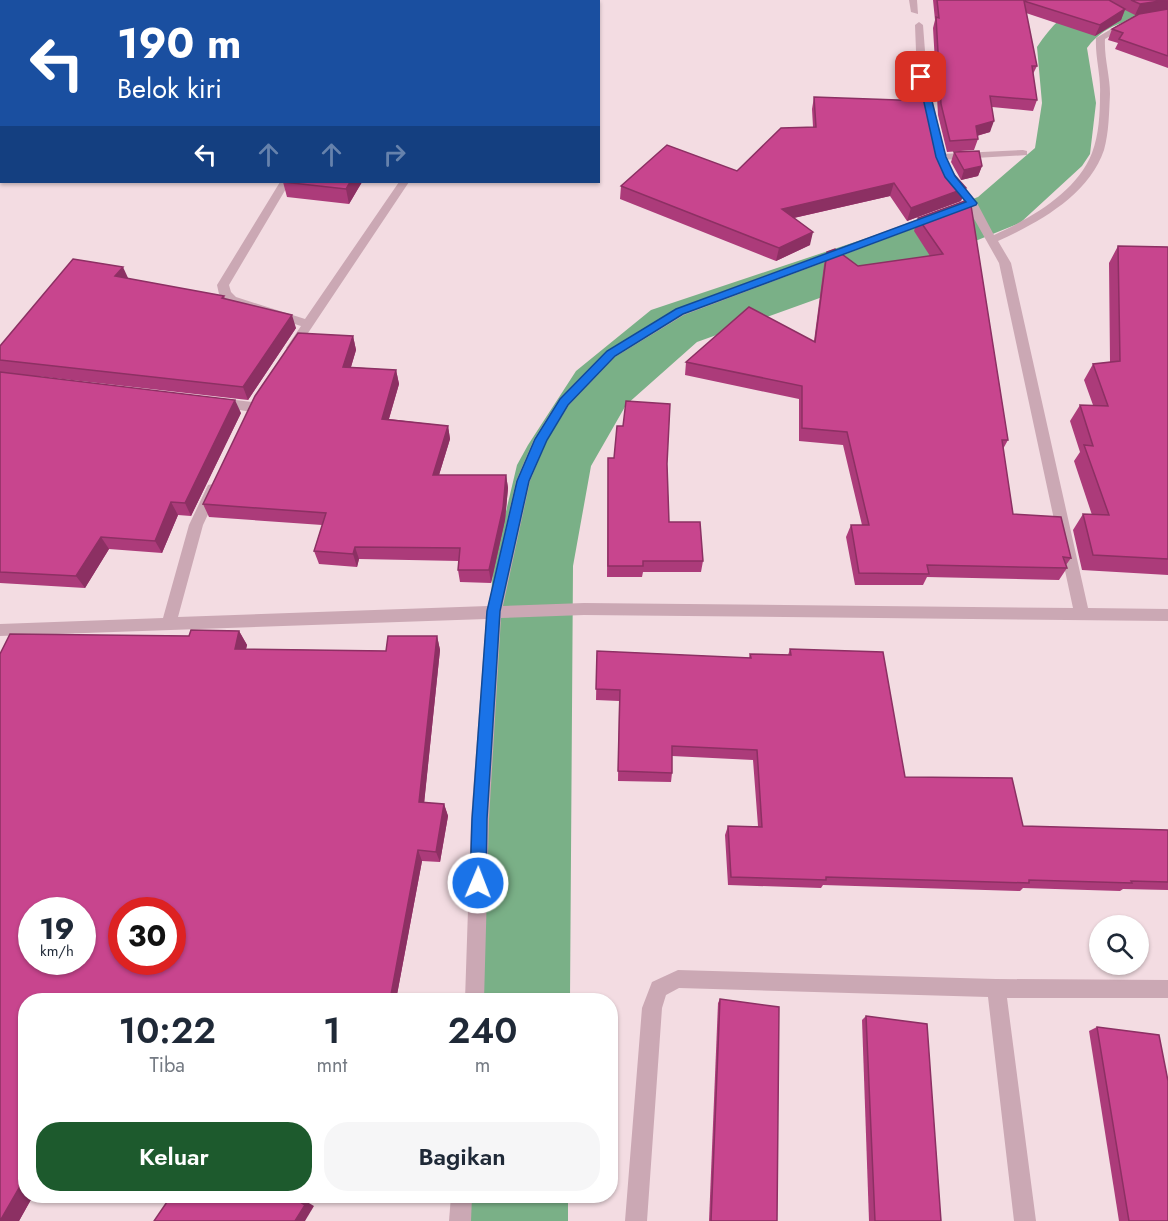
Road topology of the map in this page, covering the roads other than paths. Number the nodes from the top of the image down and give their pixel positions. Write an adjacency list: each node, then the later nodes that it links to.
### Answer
1 (913, 0): 2 (street)
2 (915, 12)
3 (1115, 13): 4 (street)
4 (1127, 20): 5 (street); 12 (street)
5 (1141, 21)
6 (919, 25): 7 (street)
7 (1023, 153)
8 (284, 183): 13 (street)
9 (403, 183): 13 (street)
10 (959, 189): 11 (street)
11 (974, 207): 12 (street); 18 (street)
12 (990, 235): 19 (street)
13 (308, 324): 14 (street)
14 (283, 361)
15 (206, 402): 16 (street)
16 (252, 408)
17 (217, 482): 21 (street)
18 (500, 610): 19 (street); 21 (street); 25 (street)
19 (1082, 614): 20 (street)
20 (1168, 615)
21 (170, 624): 22 (street)
22 (0, 630)
23 (996, 988): 24 (street); 28 (street); 29 (street)
24 (1168, 989)
25 (475, 993)
26 (461, 1203): 27 (street)
27 (460, 1221)
28 (636, 1221)
29 (1025, 1221)

